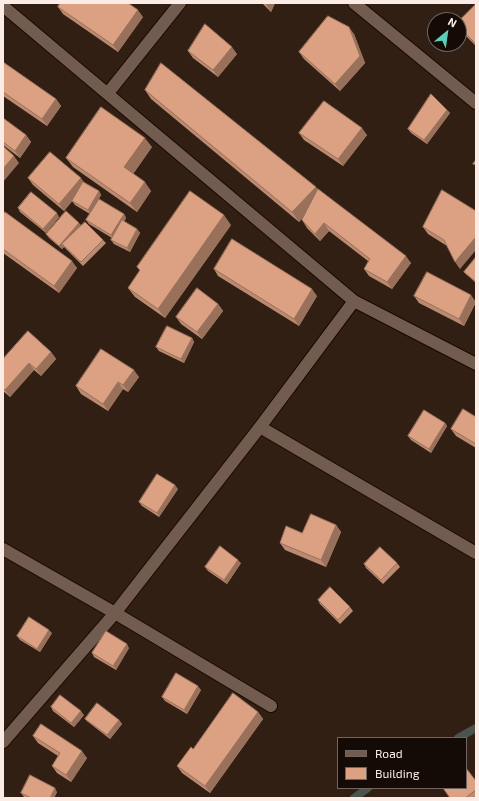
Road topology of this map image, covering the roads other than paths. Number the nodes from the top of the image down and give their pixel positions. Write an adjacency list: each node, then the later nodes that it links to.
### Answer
1 (180, 3): 4 (street)
2 (354, 3): 5 (street)
3 (3, 6): 4 (street)
4 (108, 93): 6 (street)
5 (476, 103)
6 (354, 301): 7 (street); 8 (street)
7 (476, 364)
8 (260, 427): 10 (street); 11 (street)
9 (3, 549): 11 (street)
10 (476, 553)
11 (115, 613): 12 (street); 13 (street)
12 (270, 706)
13 (3, 742)

